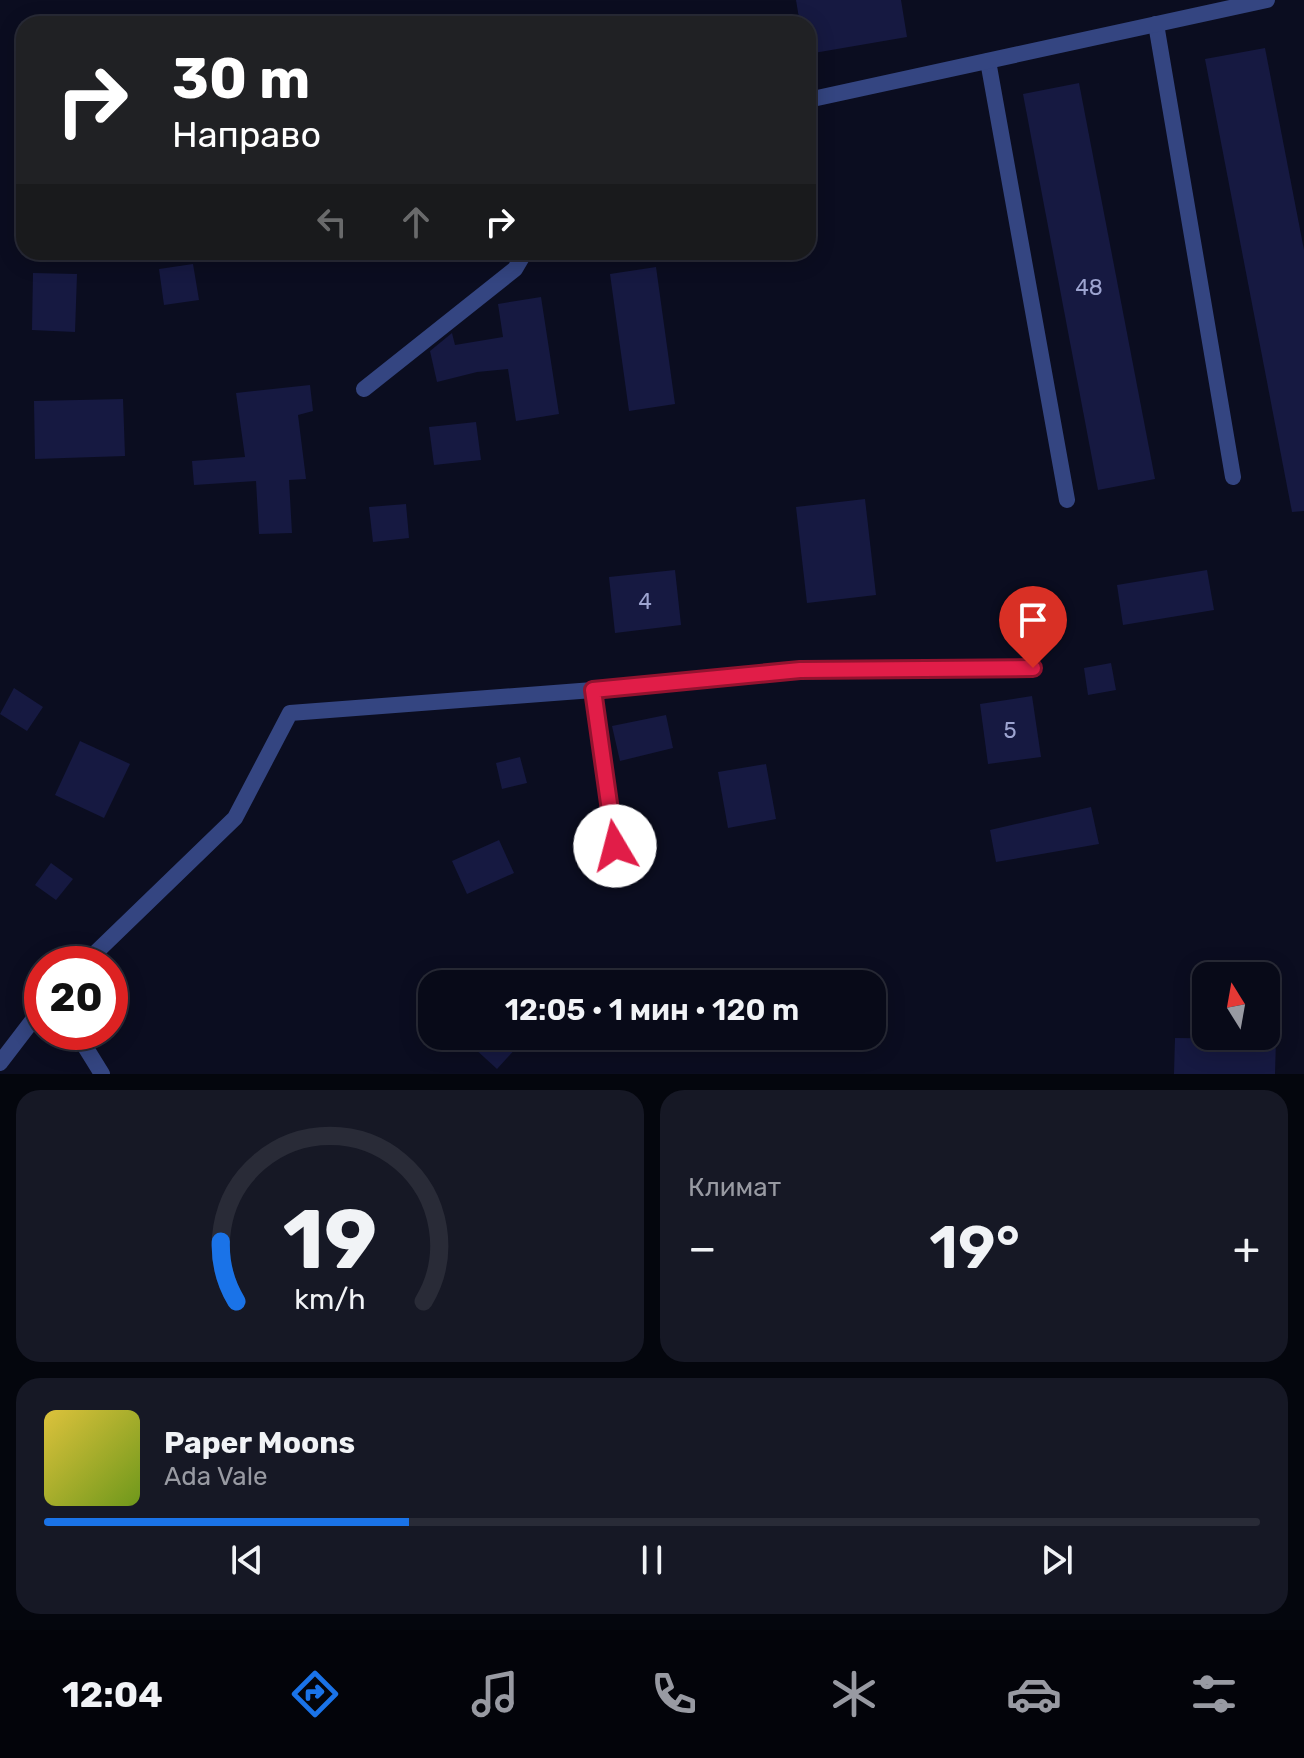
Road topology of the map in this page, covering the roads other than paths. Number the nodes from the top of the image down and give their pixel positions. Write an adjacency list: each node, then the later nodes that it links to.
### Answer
1 (1267, 0): 2 (street)
2 (1156, 24): 3 (street); 7 (street)
3 (988, 61): 4 (street); 8 (street)
4 (816, 98)
5 (520, 260): 6 (street)
6 (364, 389)
7 (1233, 477)
8 (1067, 500)
9 (1033, 668): 10 (street)
10 (593, 690): 11 (street); 12 (street)
11 (619, 878)
12 (103, 946)
13 (24, 1032): 15 (street)
14 (87, 1050): 16 (street)
15 (0, 1063)
16 (102, 1074)

